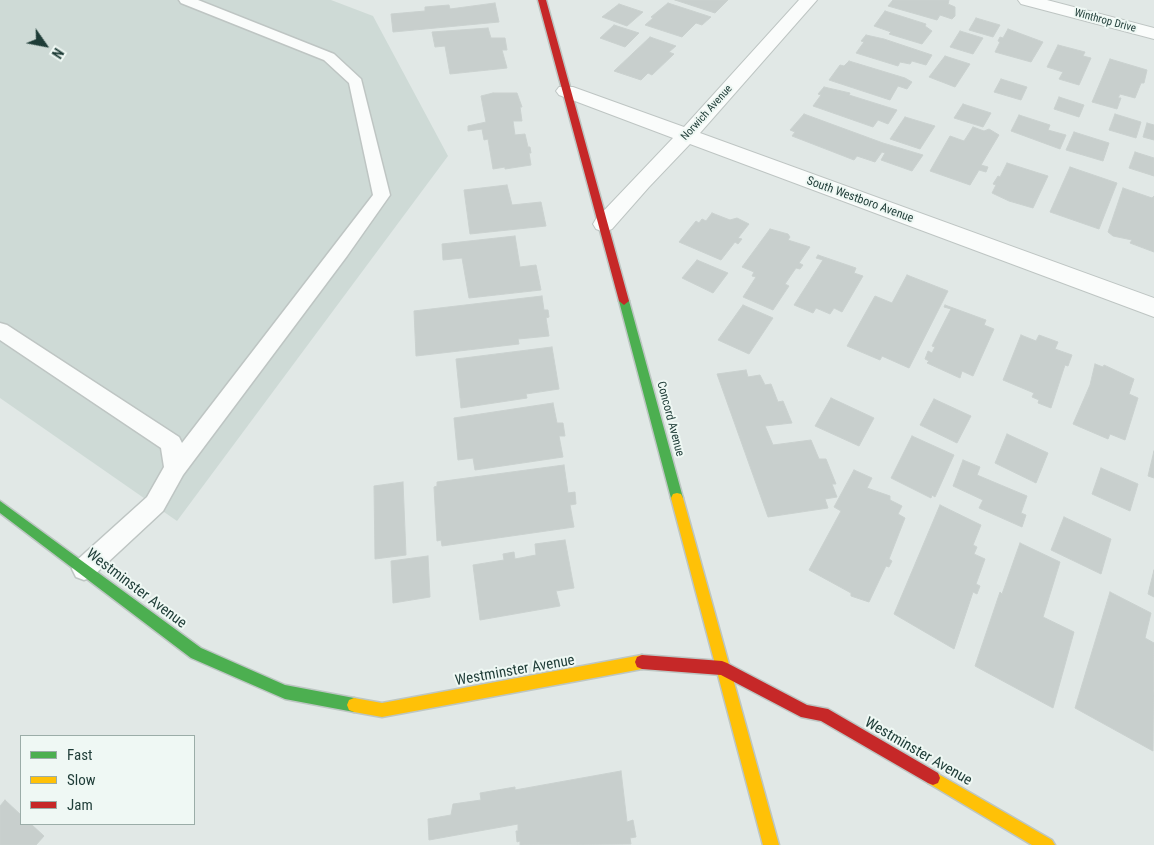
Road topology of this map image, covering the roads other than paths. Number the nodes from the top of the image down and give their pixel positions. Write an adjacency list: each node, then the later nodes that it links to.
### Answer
1 (186, 0): 11 (lane)
2 (542, 0): 6 (street, Concord Avenue)
3 (808, 0): 7 (street, Norwich Avenue)
4 (1027, 0): 5 (street, Winthrop Drive)
5 (1154, 34)
6 (566, 91): 7 (street, South Westboro Avenue); 8 (street, Concord Avenue)
7 (688, 136): 8 (street, Norwich Avenue); 9 (street, South Westboro Avenue)
8 (604, 224): 14 (street, Concord Avenue)
9 (1154, 308)
10 (0, 330): 11 (lane)
11 (175, 468): 13 (lane)
12 (0, 506): 13 (street, Westminster Avenue)
13 (84, 569): 14 (street, Westminster Avenue)
14 (722, 668): 15 (street, Concord Avenue); 16 (street, Westminster Avenue)
15 (771, 845)
16 (1047, 845)

